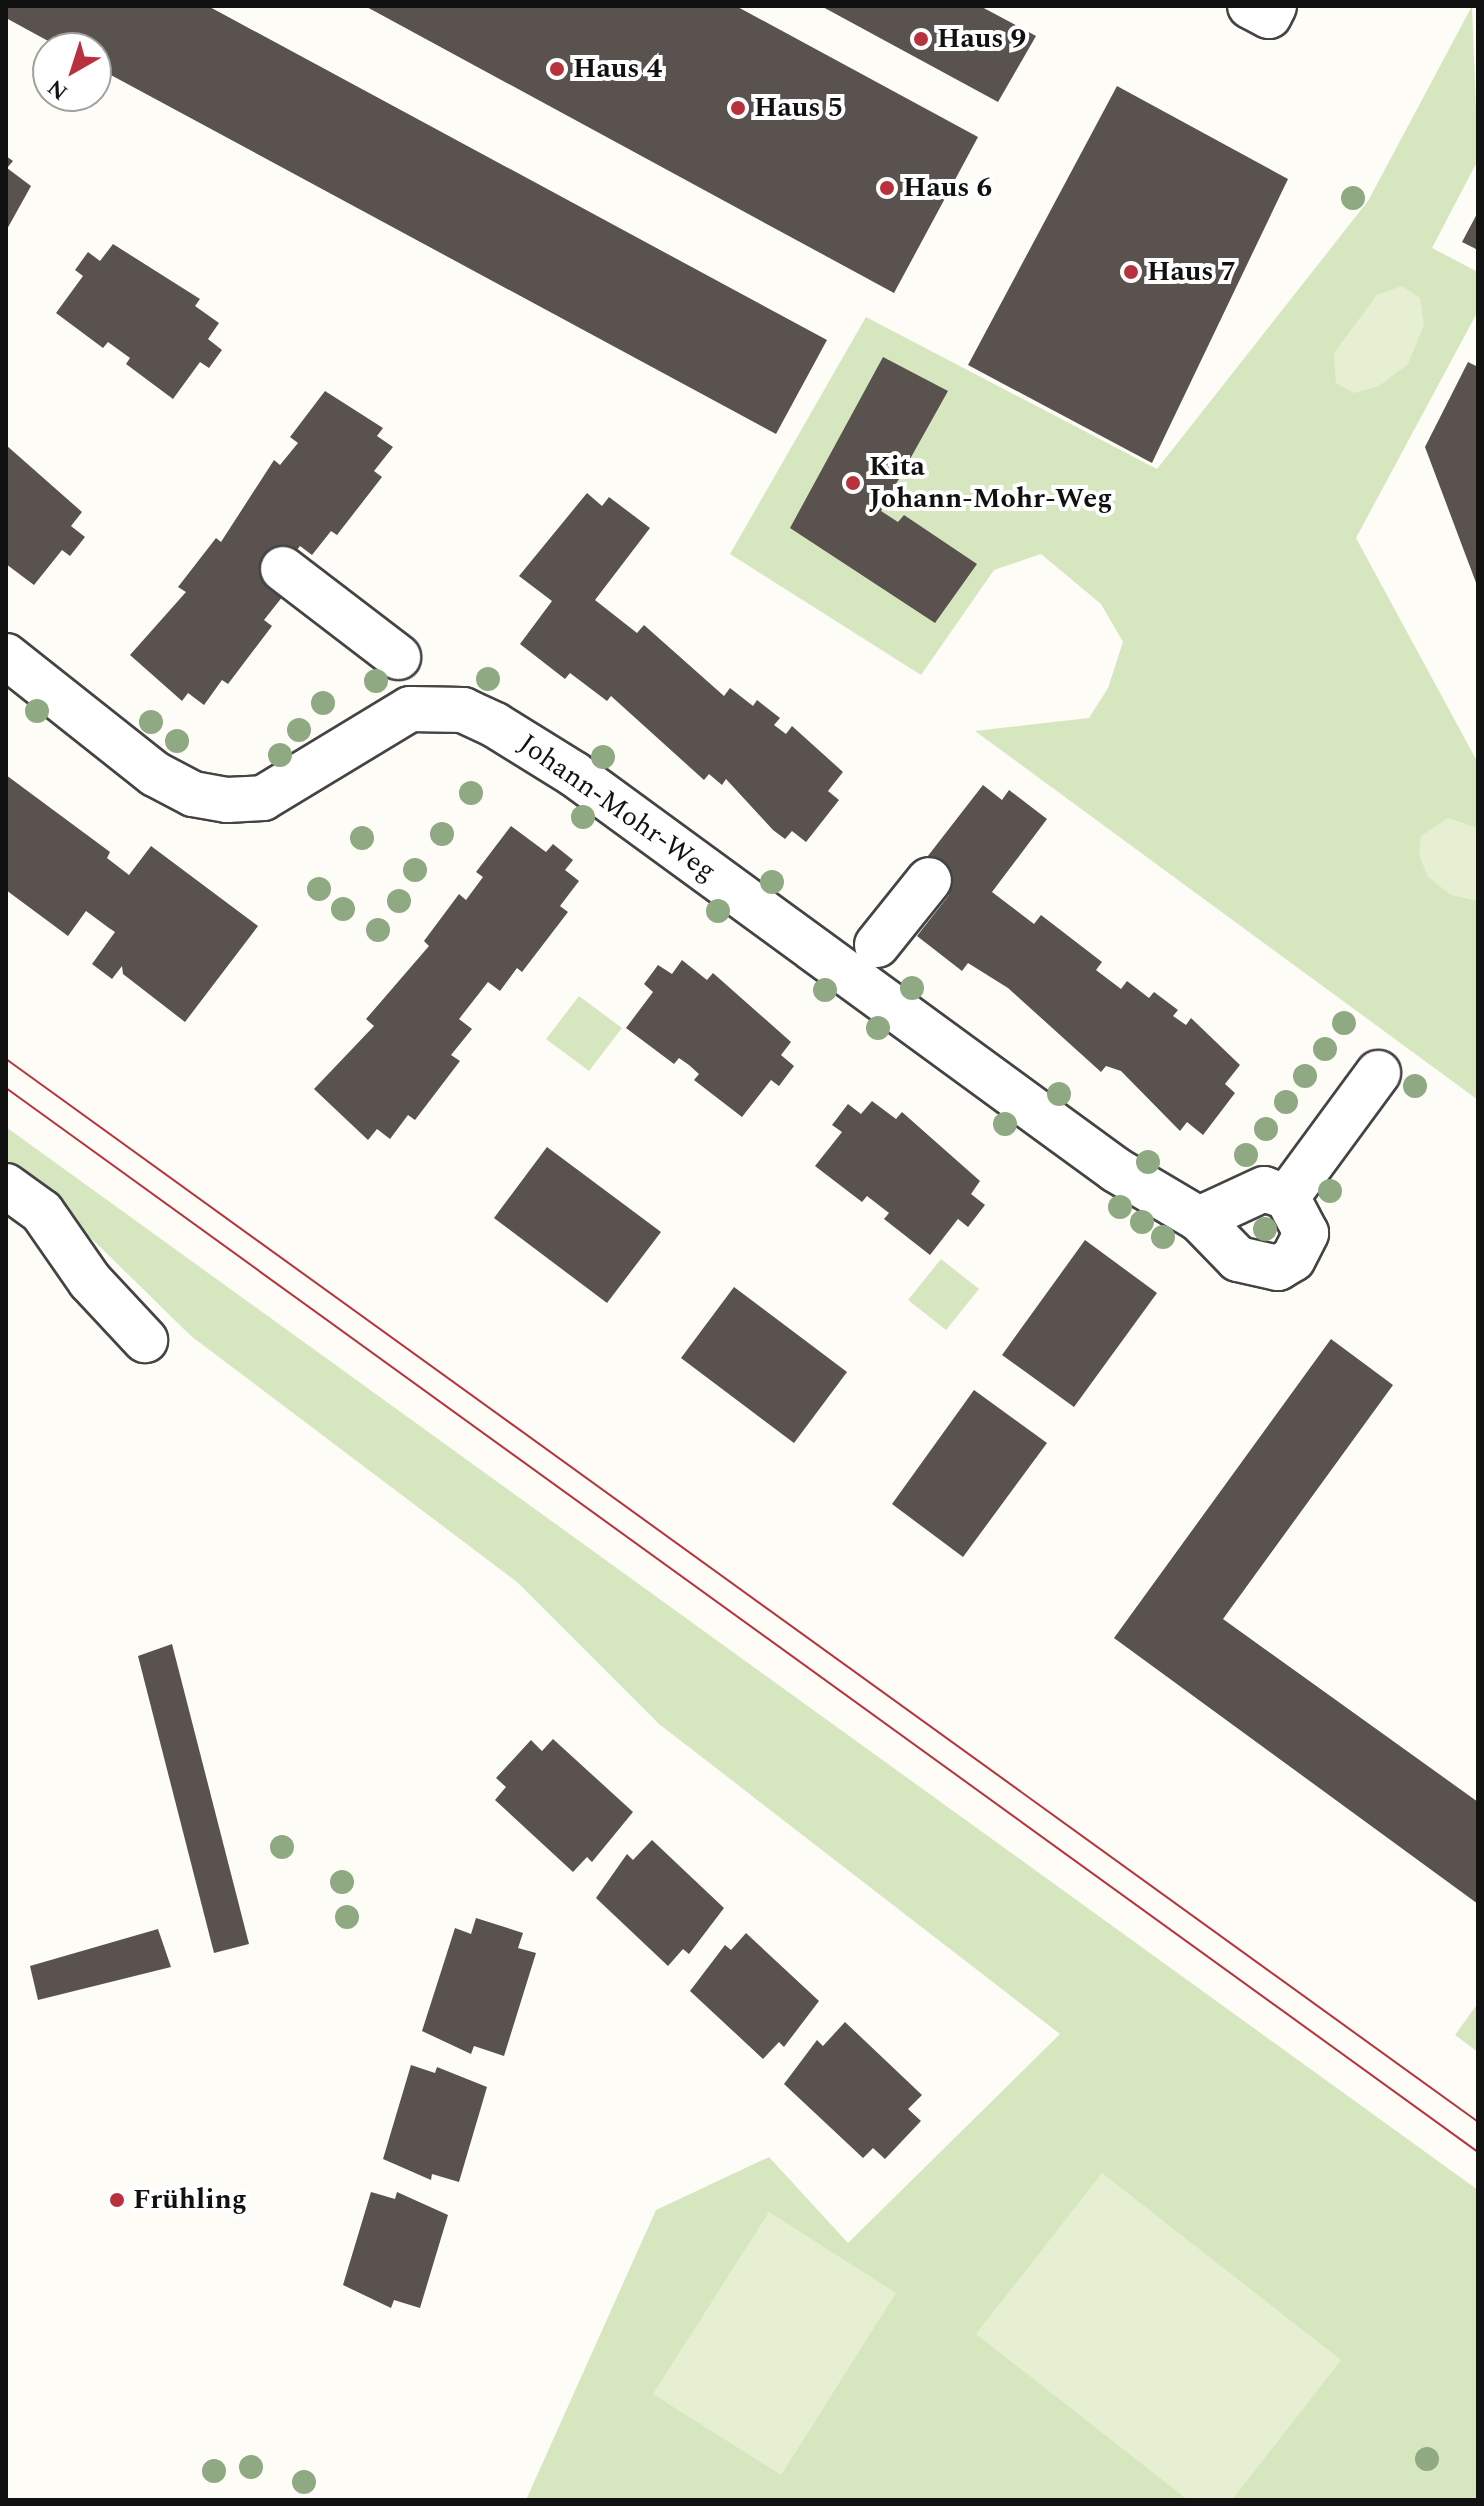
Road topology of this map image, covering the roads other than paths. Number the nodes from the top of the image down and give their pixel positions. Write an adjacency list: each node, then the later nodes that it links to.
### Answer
1 (1250, 6): 2 (street)
2 (1274, 6)
3 (283, 569): 5 (street)
4 (6, 656): 11 (street, Johann-Mohr-Weg)
5 (398, 657)
6 (929, 880): 7 (street)
7 (877, 945)
8 (1378, 1073): 10 (street)
9 (6, 1186): 12 (street)
10 (1287, 1197): 11 (street); 11 (street, Johann-Mohr-Weg)
11 (1199, 1219)
12 (145, 1340)

